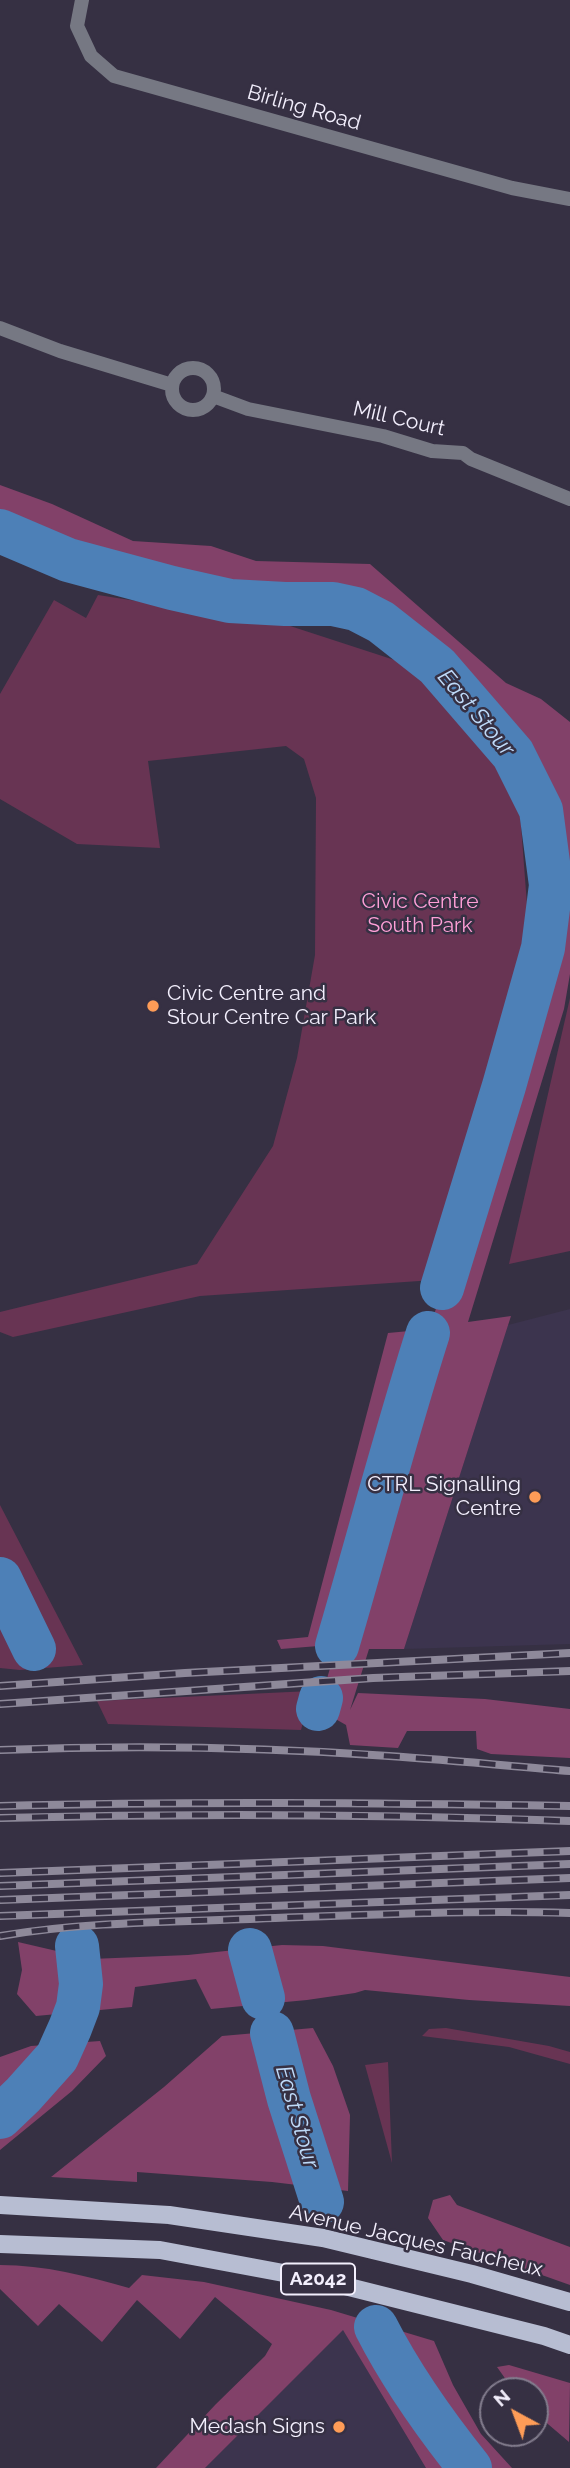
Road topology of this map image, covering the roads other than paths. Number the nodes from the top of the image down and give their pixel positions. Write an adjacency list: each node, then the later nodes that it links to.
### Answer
1 (82, 0): 2 (street, Birling Road)
2 (570, 199)
3 (0, 328): 4 (street)
4 (172, 385): 5 (street); 5 (street)
5 (213, 396): 6 (street, Mill Court)
6 (570, 499)
7 (0, 2205): 9 (main road, Avenue Jacques Faucheux / A2042)
8 (0, 2244): 10 (main road, A2042)
9 (570, 2302)
10 (509, 2328): 11 (main road, A2042); 12 (main road)
11 (570, 2345)
12 (570, 2358)

